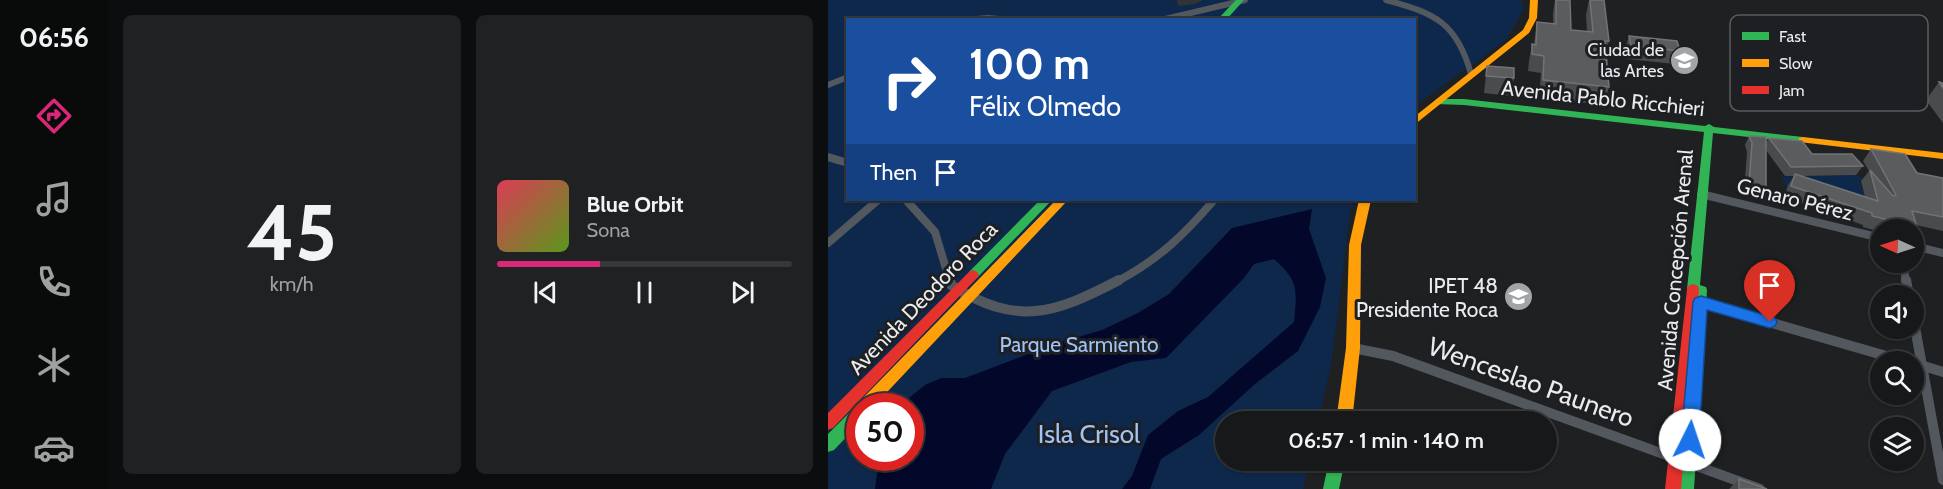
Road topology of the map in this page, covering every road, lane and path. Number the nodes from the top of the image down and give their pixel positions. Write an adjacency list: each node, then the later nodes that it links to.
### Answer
1 (1386, 0): 7 (street)
2 (1534, 0): 7 (main road)
3 (1243, 1): 4 (street); 5 (main road); 6 (main road)
4 (1170, 18)
5 (1223, 18)
6 (1234, 18)
7 (1471, 74): 10 (main road)
8 (846, 78): 9 (street)
9 (828, 85)
10 (1442, 99): 11 (main road); 12 (main road, Avenida Pablo Ricchieri)
11 (1416, 120)
12 (1711, 129): 13 (main road, Avenida Pablo Ricchieri); 16 (main road, Avenida Concepción Arenal)
13 (1943, 155)
14 (828, 157): 15 (street)
15 (846, 162)
16 (1704, 195): 23 (street, Genaro Pérez); 29 (main road, Avenida Concepción Arenal)
17 (877, 201): 24 (street)
18 (907, 201): 27 (street)
19 (1045, 201): 27 (main road, Avenida Deodoro Roca)
20 (1061, 201): 28 (main road, Avenida Deodoro Roca)
21 (1213, 201): 28 (street)
22 (1365, 201): 30 (main road)
23 (1870, 235)
24 (828, 243)
25 (1924, 248): 26 (street)
26 (1943, 253)
27 (957, 291): 28 (street); 37 (main road, Avenida Deodoro Roca)
28 (970, 297): 34 (main road, Avenida Deodoro Roca)
29 (1696, 301): 31 (street); 40 (main road, Avenida Concepción Arenal); 41 (main road, Avenida Concepción Arenal)
30 (1353, 348): 36 (main road); 40 (street, Wenceslao Paunero)
31 (1870, 351)
32 (1924, 367): 33 (street)
33 (1943, 372)
34 (878, 393)
35 (1924, 393): 43 (street)
36 (1345, 411)
37 (828, 423)
38 (846, 426): 39 (main road)
39 (828, 445)
40 (1676, 458): 41 (street, Wenceslao Paunero); 45 (main road, Avenida Concepción Arenal)
41 (1688, 463): 46 (main road, Avenida Concepción Arenal); 47 (street, Wenceslao Paunero)
42 (1335, 471): 44 (main road)
43 (1943, 480)
44 (1331, 489)
45 (1673, 489)
46 (1686, 489)
47 (1760, 489)

